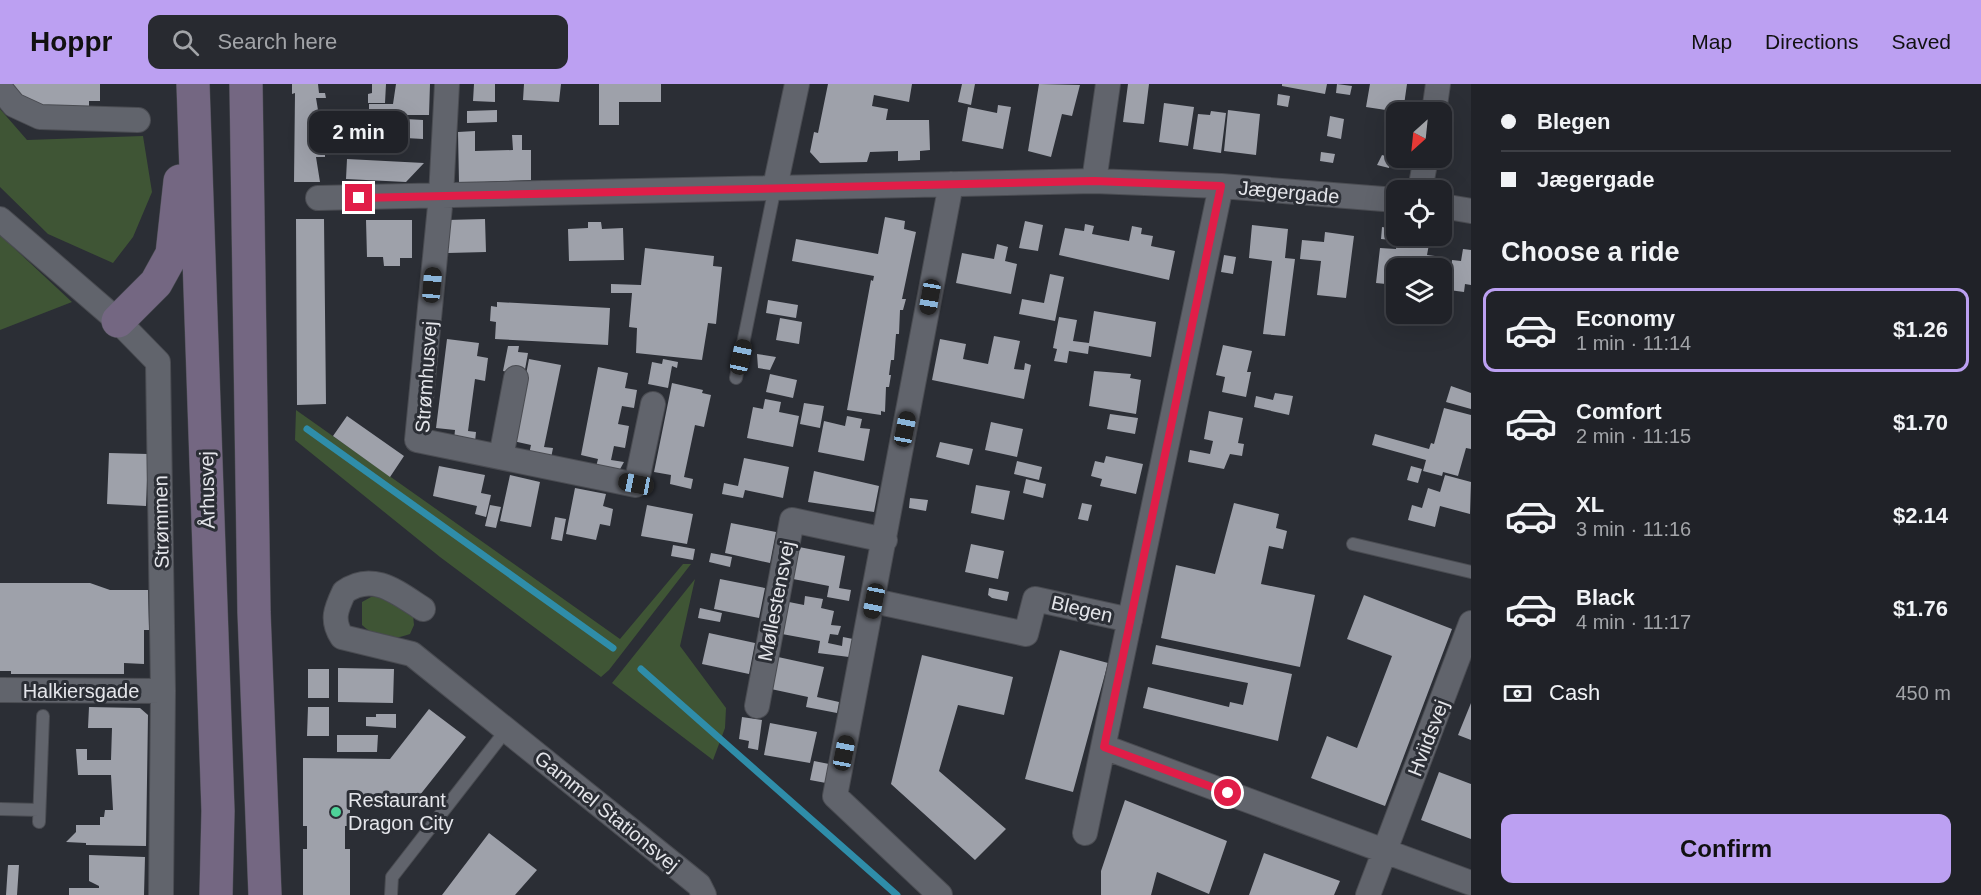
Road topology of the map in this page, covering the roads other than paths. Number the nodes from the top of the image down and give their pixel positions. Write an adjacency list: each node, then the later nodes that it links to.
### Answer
1 (192, 84): 22 (main road); 45 (main road, Århusvej)
2 (227, 84): 21 (main road)
3 (246, 84): 21 (main road)
4 (447, 84): 15 (street)
5 (797, 84): 14 (street)
6 (1108, 84): 11 (street)
7 (1438, 84): 9 (street)
8 (0, 88): 10 (street)
9 (1435, 102)
10 (138, 120)
11 (1094, 181): 12 (street, Jægergade); 13 (street, Jægergade)
12 (951, 184): 14 (street, Jægergade); 27 (street)
13 (1221, 186): 17 (street, Jægergade); 32 (street, Blegen)
14 (775, 187): 15 (street, Jægergade); 24 (lane)
15 (441, 196): 16 (street, Jægergade); 26 (street, Strømhusvej)
16 (318, 198)
17 (1386, 199)
18 (1452, 208): 19 (street)
19 (1471, 211)
20 (0, 219): 22 (street, Strømmen)
21 (249, 249): 46 (main road)
22 (118, 321): 35 (street, Strømmen)
23 (516, 378): 26 (street)
24 (736, 378)
25 (653, 404): 26 (street, Strømhusvej)
26 (501, 458)
27 (885, 540): 30 (street); 36 (street, Møllestensvej)
28 (1353, 544): 29 (lane)
29 (1471, 572)
30 (874, 601): 32 (street, Blegen); 49 (street)
31 (423, 609): 38 (street, Gammel Stationsvej)
32 (1130, 620): 39 (street, Blegen)
33 (1471, 623): 42 (street, Hviidsvej)
34 (0, 690): 35 (street, Halkiersgade)
35 (163, 691): 44 (street, Strømmen)
36 (757, 705)
37 (43, 716): 40 (lane)
38 (507, 729): 47 (lane); 48 (street, Gammel Stationsvej)
39 (1104, 747): 41 (street, Blegen); 42 (street)
40 (0, 809)
41 (1085, 833)
42 (1385, 852): 43 (street); 50 (street, Hviidsvej)
43 (1471, 883)
44 (161, 895)
45 (216, 895)
46 (265, 895)
47 (392, 895)
48 (704, 895)
49 (940, 895)
50 (1368, 895)

